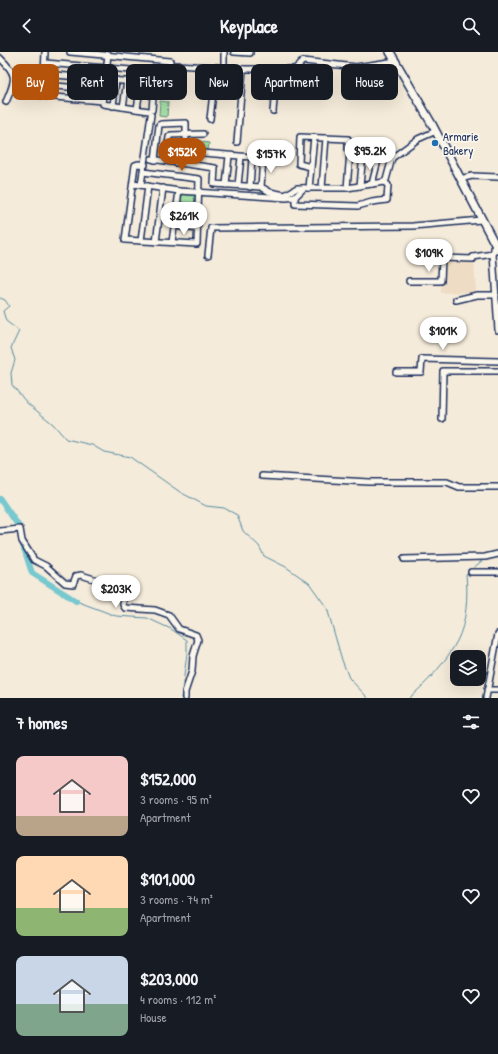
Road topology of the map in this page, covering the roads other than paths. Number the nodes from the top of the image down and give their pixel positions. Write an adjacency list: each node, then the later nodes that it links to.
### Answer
1 (45, 52): 10 (street)
2 (70, 52): 7 (street)
3 (224, 52): 14 (street)
4 (234, 52): 6 (street)
5 (390, 52): 9 (highway)
6 (250, 53)
7 (108, 54): 12 (street); 13 (street)
8 (0, 58): 29 (street)
9 (396, 61): 17 (street); 36 (highway)
10 (45, 63): 11 (street)
11 (67, 64)
12 (106, 64)
13 (170, 64)
14 (224, 64)
15 (300, 64): 16 (street)
16 (330, 64)
17 (333, 64)
18 (243, 69): 19 (street)
19 (251, 69)
20 (126, 88): 31 (street)
21 (59, 97): 28 (street)
22 (114, 100): 30 (street)
23 (138, 100): 32 (street)
24 (152, 100): 34 (street)
25 (212, 100): 35 (street)
26 (240, 100): 41 (street)
27 (273, 100): 33 (street)
28 (102, 101): 30 (street)
29 (6, 102)
30 (113, 106): 31 (street)
31 (123, 107): 32 (street)
32 (137, 109): 34 (street)
33 (272, 111)
34 (151, 112): 52 (street)
35 (210, 119)
36 (436, 131): 49 (street); 56 (highway)
37 (186, 134): 38 (street); 42 (street); 50 (street); 50 (street)
38 (203, 134)
39 (314, 137): 40 (street); 53 (street); 53 (street)
40 (326, 138): 43 (street); 69 (street)
41 (237, 142)
42 (179, 151): 45 (street); 51 (street)
43 (350, 152): 44 (street); 70 (street)
44 (363, 154): 46 (street); 64 (street)
45 (229, 156): 47 (street); 61 (street)
46 (379, 156): 49 (street); 59 (street)
47 (241, 157): 48 (street); 62 (street)
48 (252, 158): 65 (street); 67 (street)
49 (392, 158): 57 (street)
50 (166, 161): 51 (street)
51 (176, 163): 61 (street)
52 (145, 165): 54 (street); 58 (street)
53 (311, 167): 68 (street)
54 (143, 172): 60 (street); 72 (street)
55 (498, 177): 56 (street)
56 (460, 179): 76 (highway)
57 (384, 182): 59 (street); 73 (street)
58 (133, 184): 60 (street); 79 (street)
59 (372, 184): 64 (street)
60 (141, 185): 63 (street)
61 (226, 185): 62 (street)
62 (238, 185): 65 (street)
63 (148, 186): 66 (street); 79 (street)
64 (360, 186): 70 (street)
65 (250, 187): 67 (street)
66 (163, 188): 71 (street); 80 (street)
67 (261, 188): 68 (street)
68 (307, 188): 69 (street); 73 (street)
69 (322, 188): 70 (street)
70 (347, 188)
71 (179, 191): 72 (street); 74 (street)
72 (198, 192): 73 (street); 75 (street)
73 (295, 197)
74 (176, 212): 75 (street); 77 (street)
75 (198, 213): 78 (street)
76 (482, 220): 82 (highway); 83 (street)
77 (174, 226): 78 (street); 81 (street)
78 (197, 229): 81 (street)
79 (141, 241): 80 (street)
80 (156, 242): 81 (street)
81 (172, 242)
82 (495, 249): 84 (street); 85 (street)
83 (208, 255)
84 (409, 281)
85 (496, 295): 86 (street); 87 (street)
86 (456, 300)
87 (498, 330)
88 (498, 361): 90 (street)
89 (498, 371): 91 (street)
90 (396, 372)
91 (442, 419)
92 (262, 476): 93 (street)
93 (498, 487)
94 (0, 531): 102 (street)
95 (498, 554): 96 (street)
96 (404, 559)
97 (471, 572): 98 (street)
98 (498, 572)
99 (498, 634): 100 (street)
100 (487, 690): 101 (street); 103 (street)
101 (498, 690)
102 (185, 698)
103 (486, 698)

